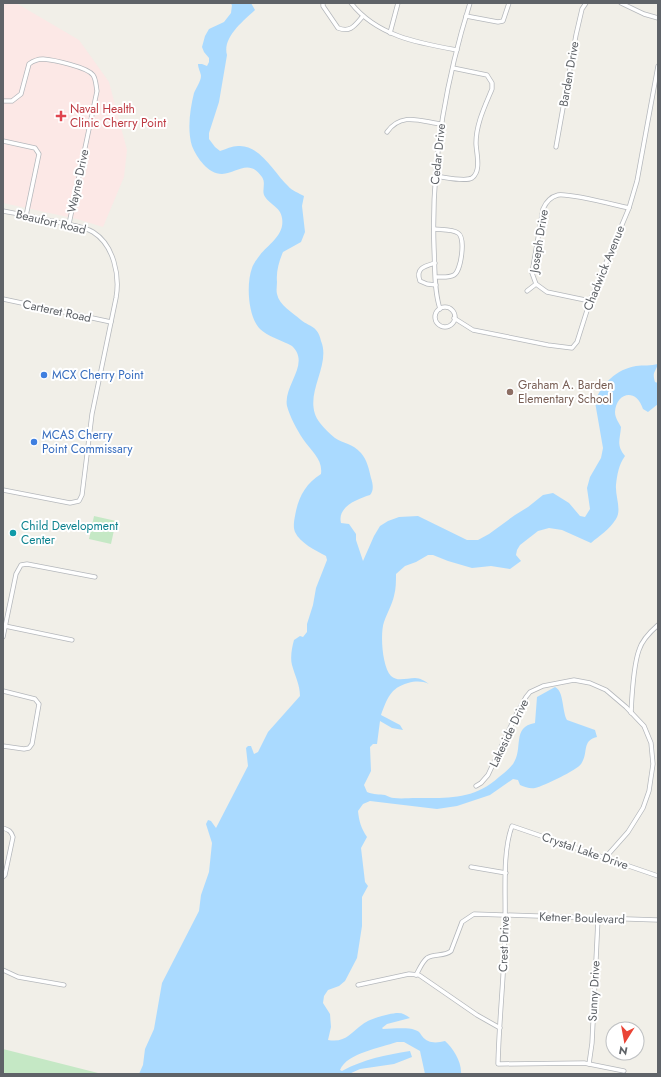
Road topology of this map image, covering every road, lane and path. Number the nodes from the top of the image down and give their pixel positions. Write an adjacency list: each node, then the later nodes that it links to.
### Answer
1 (322, 3): 9 (street)
2 (351, 3): 9 (street)
3 (398, 3): 12 (street)
4 (465, 3): 8 (street)
5 (509, 3): 10 (street)
6 (586, 3): 20 (street, Barden Drive)
7 (621, 3): 11 (street)
8 (470, 4): 10 (street, Cedar Drive)
9 (363, 16): 12 (street)
10 (466, 16): 13 (street, Cedar Drive)
11 (658, 18)
12 (390, 34): 13 (street)
13 (457, 50): 15 (street, Cedar Drive)
14 (658, 66): 22 (street, Chadwick Avenue)
15 (453, 68): 17 (street, Cedar Drive); 21 (street)
16 (3, 101): 25 (street, Wayne Drive)
17 (441, 124): 18 (street); 21 (street, Cedar Drive)
18 (387, 132)
19 (3, 141): 24 (street)
20 (556, 147)
21 (435, 176): 26 (street, Cedar Drive)
22 (629, 208): 29 (street, Joseph Drive); 33 (street, Chadwick Avenue)
23 (3, 211): 24 (street, Beaufort Road)
24 (26, 216): 25 (street, Beaufort Road)
25 (69, 224): 36 (street, Beaufort Road)
26 (434, 229): 27 (street, Cedar Drive); 28 (street)
27 (435, 263): 28 (street, Cedar Drive); 30 (street)
28 (436, 277): 30 (street, Cedar Drive)
29 (536, 284): 31 (street); 33 (street, Joseph Drive)
30 (436, 285): 34 (street, Cedar Drive)
31 (527, 291)
32 (3, 299): 36 (street, Carteret Road)
33 (590, 301): 35 (street, Chadwick Avenue)
34 (440, 309): 35 (street); 35 (street, Cedar Drive)
35 (454, 318)
36 (111, 322): 37 (street)
37 (3, 490)
38 (95, 577): 40 (street)
39 (658, 625): 44 (street)
40 (5, 626): 41 (street); 42 (street)
41 (3, 637)
42 (72, 640)
43 (3, 691): 45 (street)
44 (631, 713): 46 (street, Lakeside Drive); 49 (street, Lakeside Drive)
45 (3, 746)
46 (476, 786)
47 (512, 826): 49 (street, Crystal Lake Drive); 51 (street, Crest Drive)
48 (3, 828): 53 (street)
49 (605, 858): 52 (street, Crystal Lake Drive)
50 (471, 867): 51 (street)
51 (506, 873): 54 (street, Crest Drive)
52 (658, 876)
53 (3, 877)
54 (505, 916): 55 (street, Ketner Boulevard); 58 (street, Ketner Boulevard); 61 (street, Crest Drive)
55 (598, 919): 56 (street, Ketner Boulevard); 62 (street, Sunny Drive)
56 (658, 920)
57 (3, 970): 60 (street)
58 (416, 975): 59 (street); 61 (street)
59 (358, 985)
60 (64, 986)
61 (500, 1028): 62 (street, Crest Drive)
62 (590, 1064): 63 (street)
63 (624, 1071)

